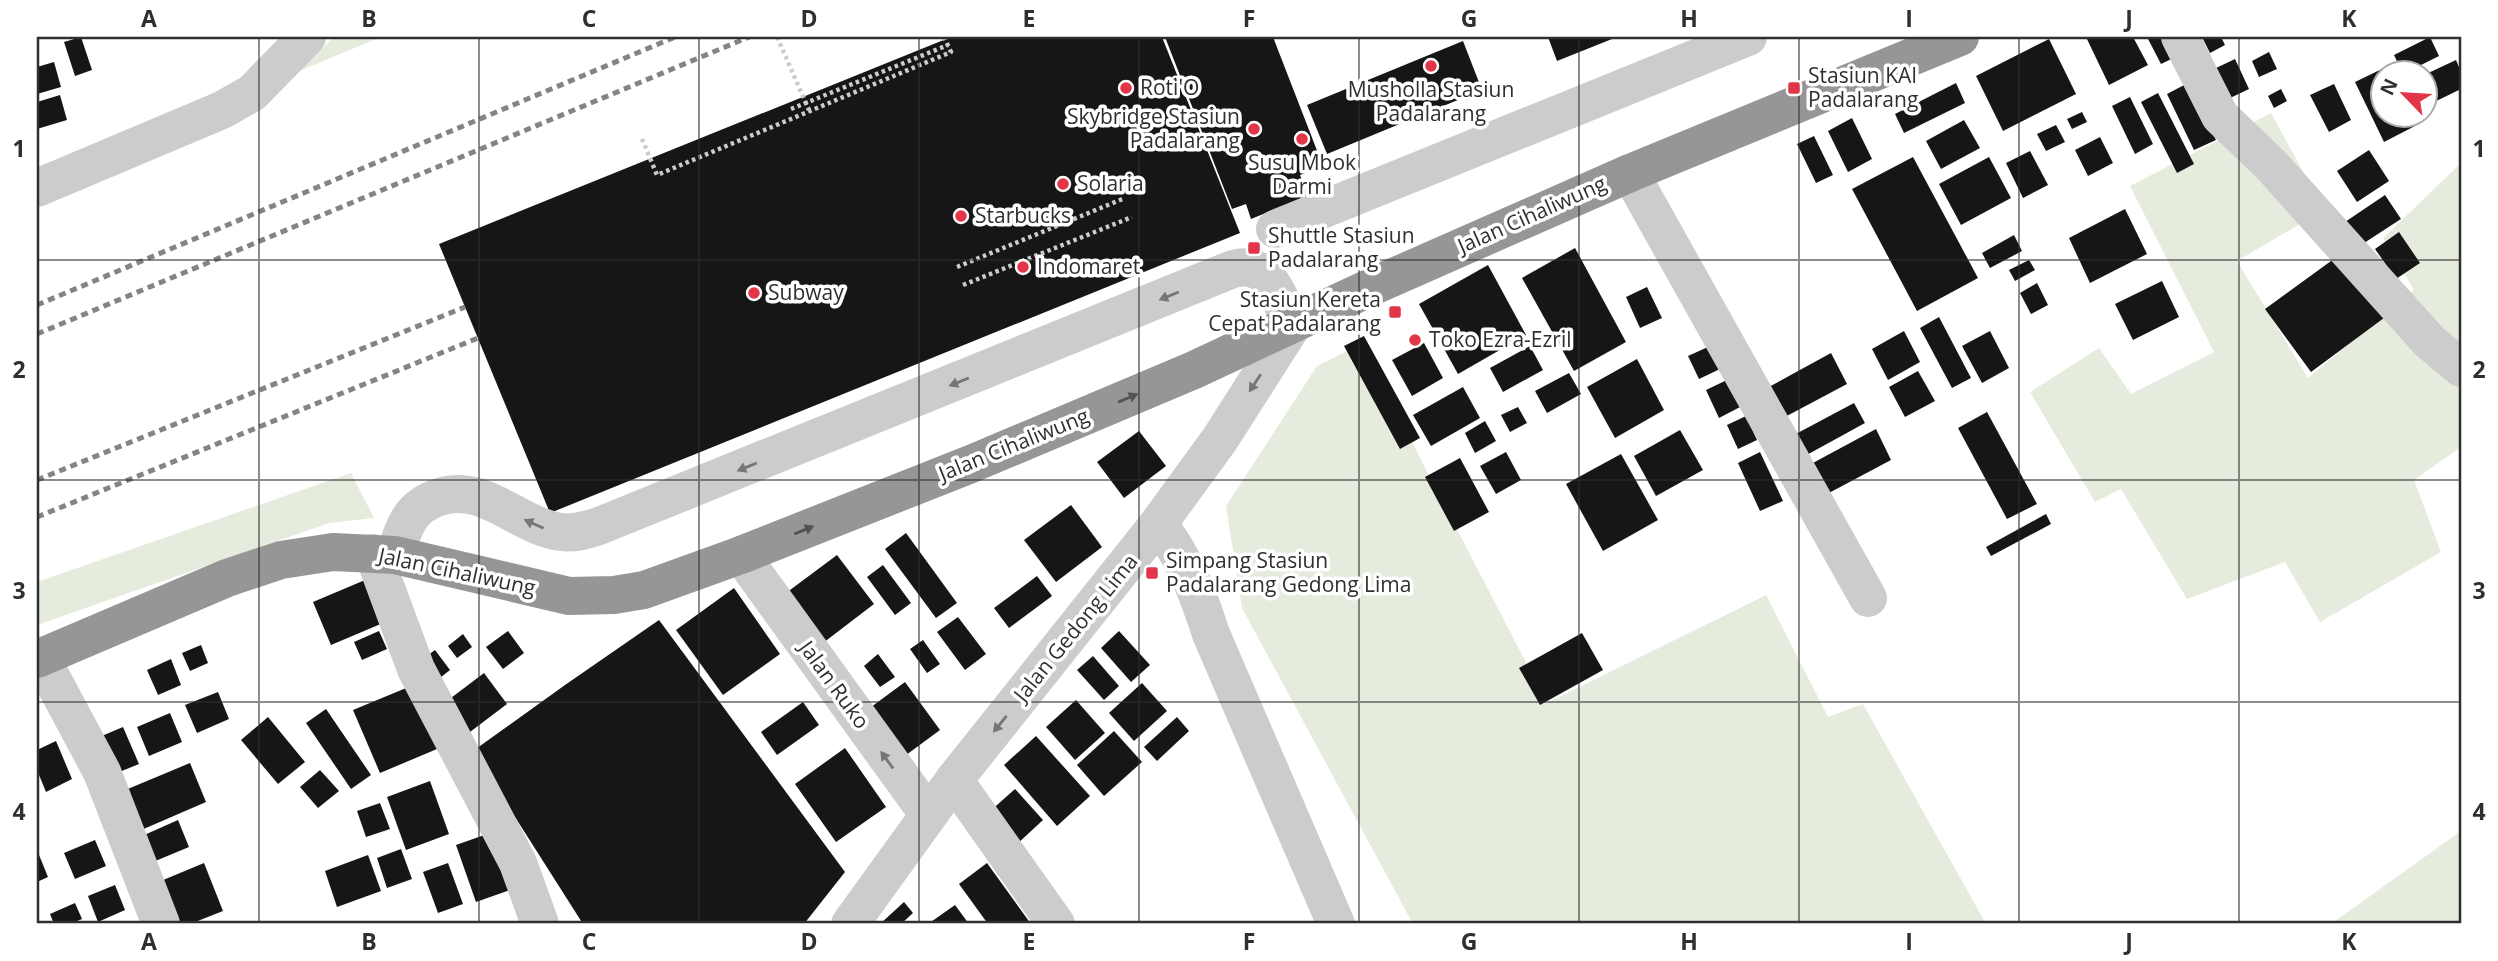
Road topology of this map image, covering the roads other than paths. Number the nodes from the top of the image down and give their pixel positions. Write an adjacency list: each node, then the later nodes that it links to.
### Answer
1 (307, 37): 6 (street)
2 (1748, 37): 7 (street)
3 (1960, 37): 5 (highway, Jalan Cihaliwung)
4 (2180, 37): 9 (street)
5 (1630, 173): 8 (highway, Jalan Cihaliwung); 13 (street)
6 (37, 188)
7 (1275, 229)
8 (1292, 326): 10 (street, Jalan Gedong Lima, one-way to 10); 11 (street, one-way to 11); 12 (highway, Jalan Cihaliwung, one-way to 8)
9 (2461, 368)
10 (1158, 524): 15 (street, Jalan Gedong Lima, one-way to 15); 21 (street)
11 (384, 554): 12 (highway, Jalan Cihaliwung); 14 (highway, Jalan Cihaliwung); 18 (street)
12 (741, 555): 16 (street, Jalan Ruko, one-way to 12)
13 (1868, 598)
14 (39, 659): 17 (street)
15 (954, 780): 16 (street, Jalan Gedong Lima); 20 (street)
16 (928, 814): 19 (street, Jalan Gedong Lima)
17 (161, 924)
18 (540, 924)
19 (850, 924)
20 (1056, 924)
21 (1335, 924)

